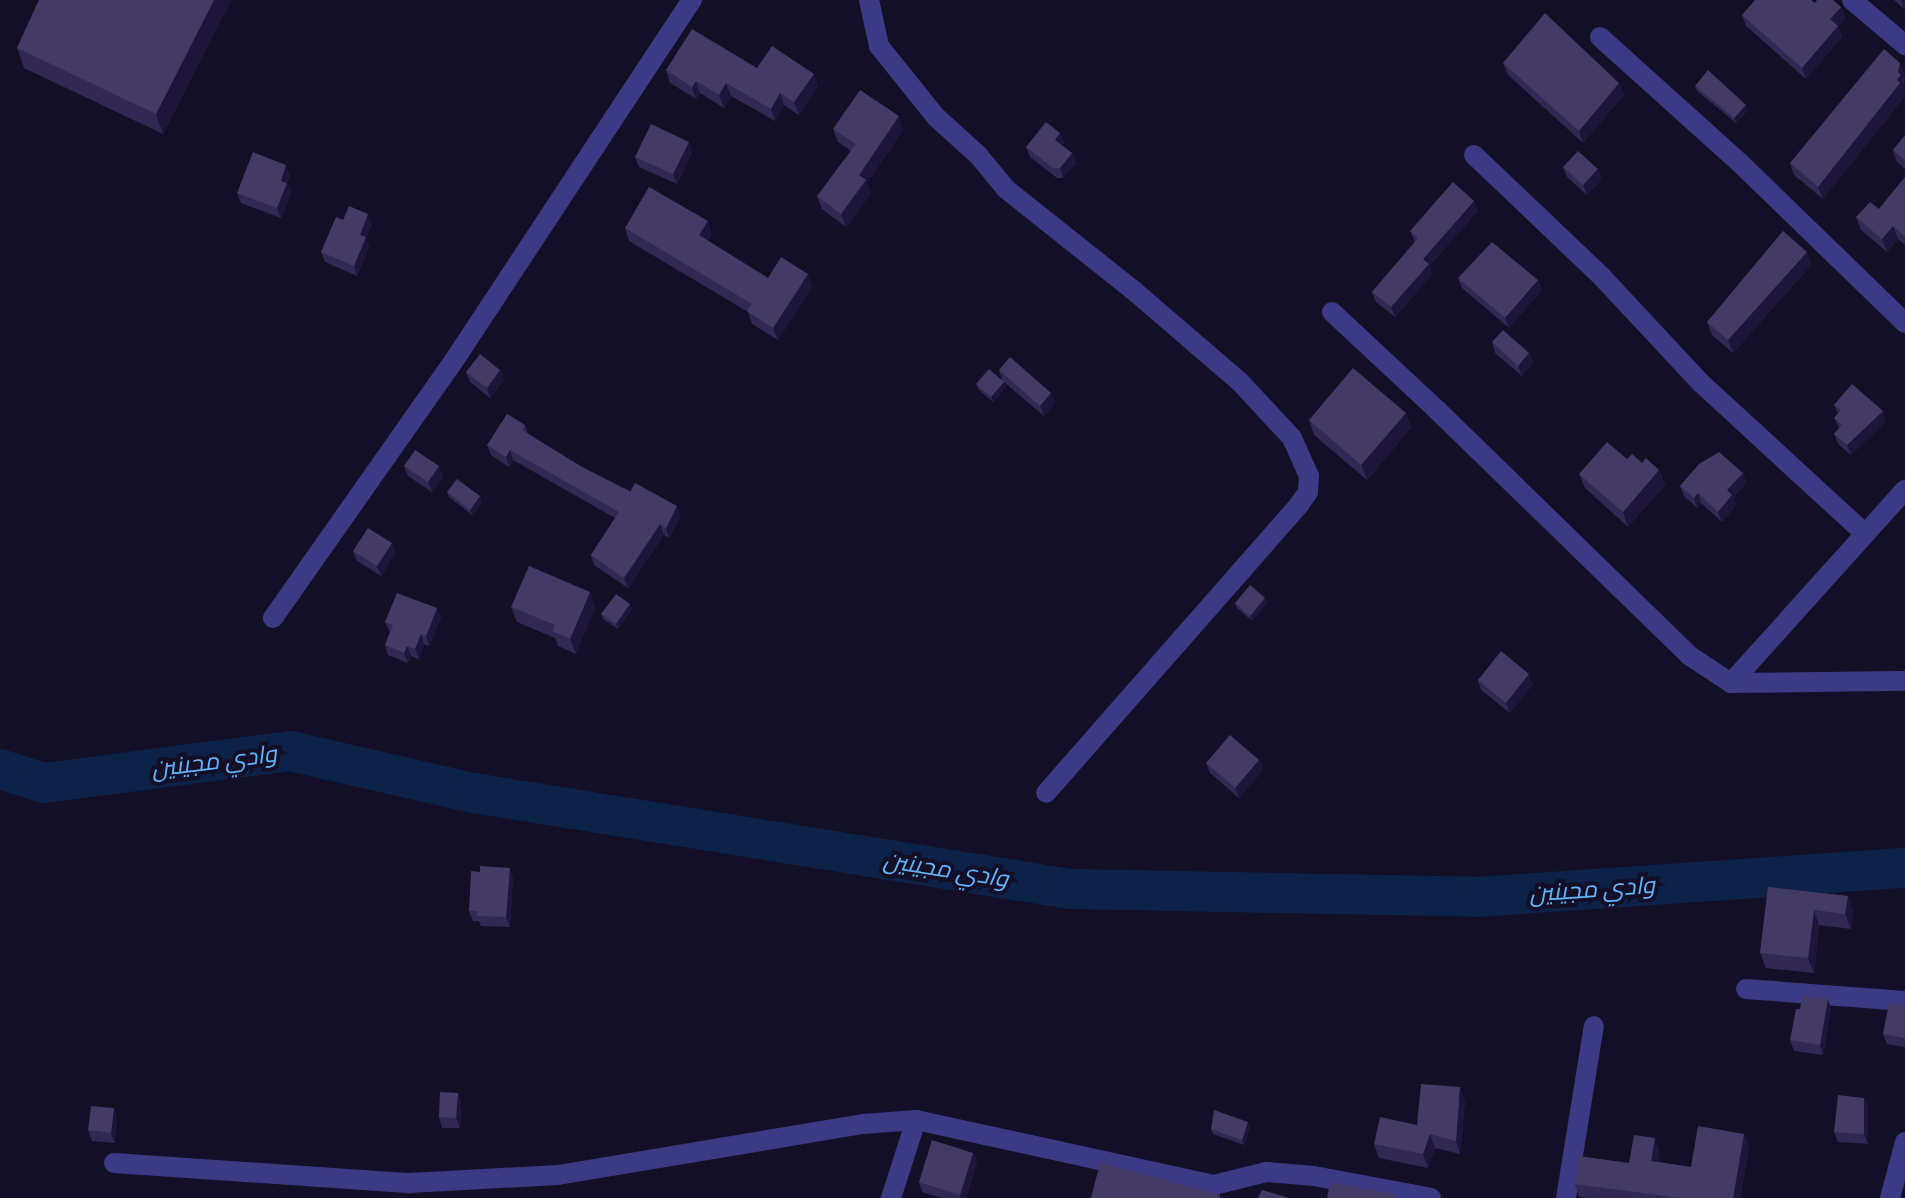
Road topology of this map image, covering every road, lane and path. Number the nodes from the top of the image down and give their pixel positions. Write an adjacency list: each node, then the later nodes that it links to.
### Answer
1 (692, 0): 11 (street)
2 (869, 0): 14 (street)
3 (1852, 0): 5 (street)
4 (1600, 37): 8 (street)
5 (1905, 45)
6 (1474, 155): 10 (street)
7 (1332, 312): 13 (street)
8 (1905, 323)
9 (1905, 490): 10 (street)
10 (1865, 534): 13 (street)
11 (273, 618)
12 (1905, 681): 13 (street)
13 (1731, 683)
14 (1046, 793)
15 (1746, 989): 16 (street)
16 (1905, 1001)
17 (1594, 1026): 24 (street)
18 (916, 1120): 20 (street); 21 (street); 22 (street)
19 (1905, 1142): 25 (street)
20 (114, 1163)
21 (1238, 1189): 23 (street)
22 (891, 1198)
23 (1431, 1198)
24 (1566, 1198)
25 (1890, 1198)

